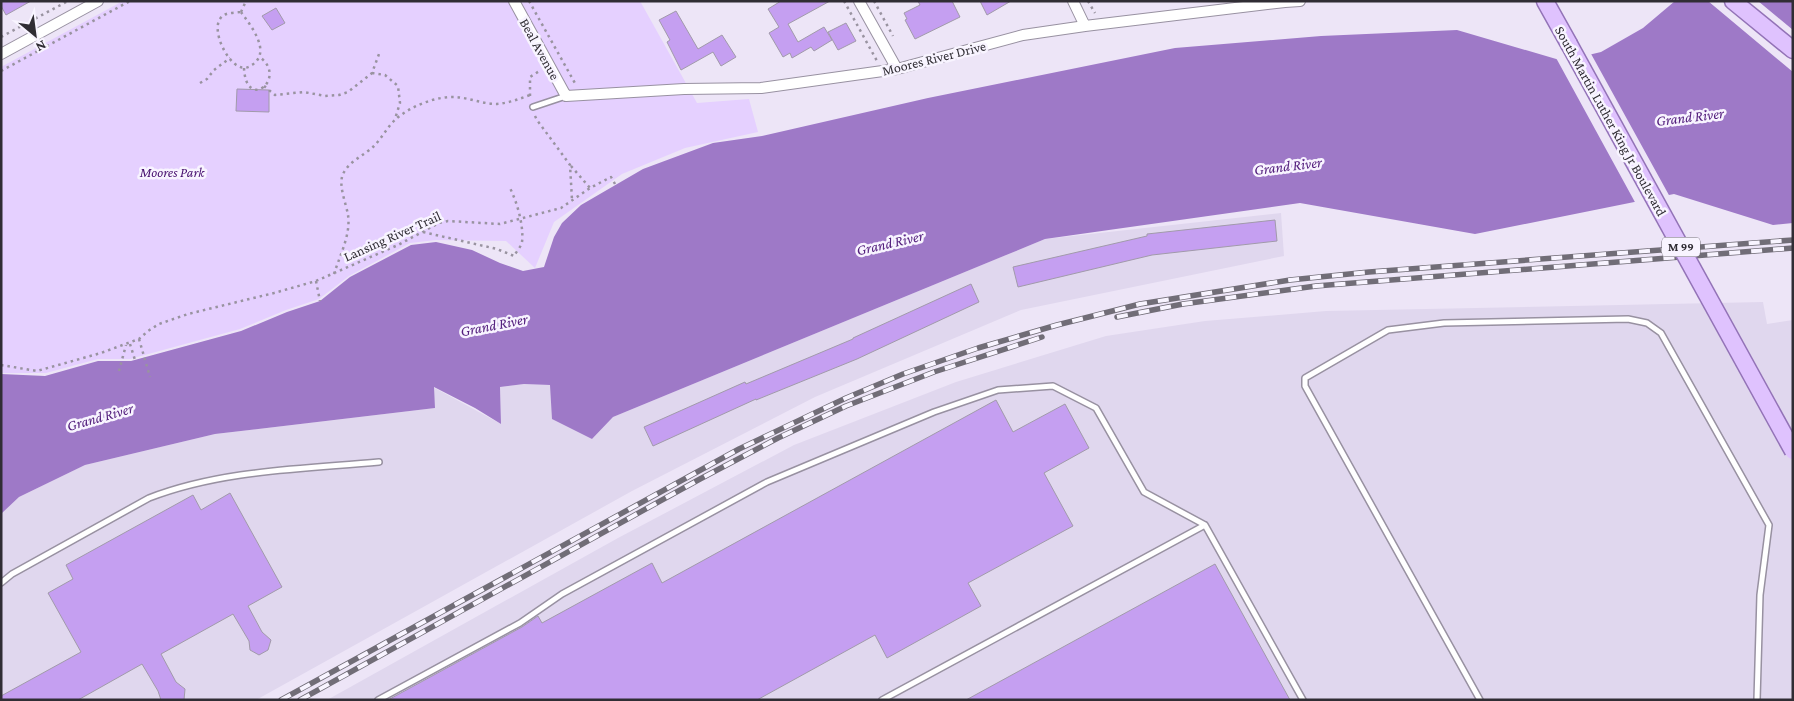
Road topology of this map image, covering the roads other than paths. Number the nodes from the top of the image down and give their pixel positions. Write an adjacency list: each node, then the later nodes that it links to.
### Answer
1 (98, 1): 11 (street)
2 (514, 1): 13 (street, Beal Avenue)
3 (859, 1): 12 (street)
4 (1073, 1): 9 (street)
5 (1285, 1): 6 (street, Moores River Drive); 9 (street, Moores River Drive)
6 (1300, 1)
7 (1545, 1): 15 (main road, South Martin Luther King Jr Boulevard / M 99, bridge)
8 (1733, 1): 10 (main road)
9 (1085, 26): 12 (street, Moores River Drive)
10 (1793, 50)
11 (1, 54)
12 (897, 69): 13 (street, Moores River Drive)
13 (566, 96): 14 (lane)
14 (533, 108)
15 (1793, 451)
16 (379, 462): 18 (lane)
17 (1205, 525): 19 (lane); 20 (lane); 21 (lane)
18 (1, 583)
19 (378, 700)
20 (882, 700)
21 (1303, 700)
22 (1480, 700): 23 (lane)
23 (1757, 700)

